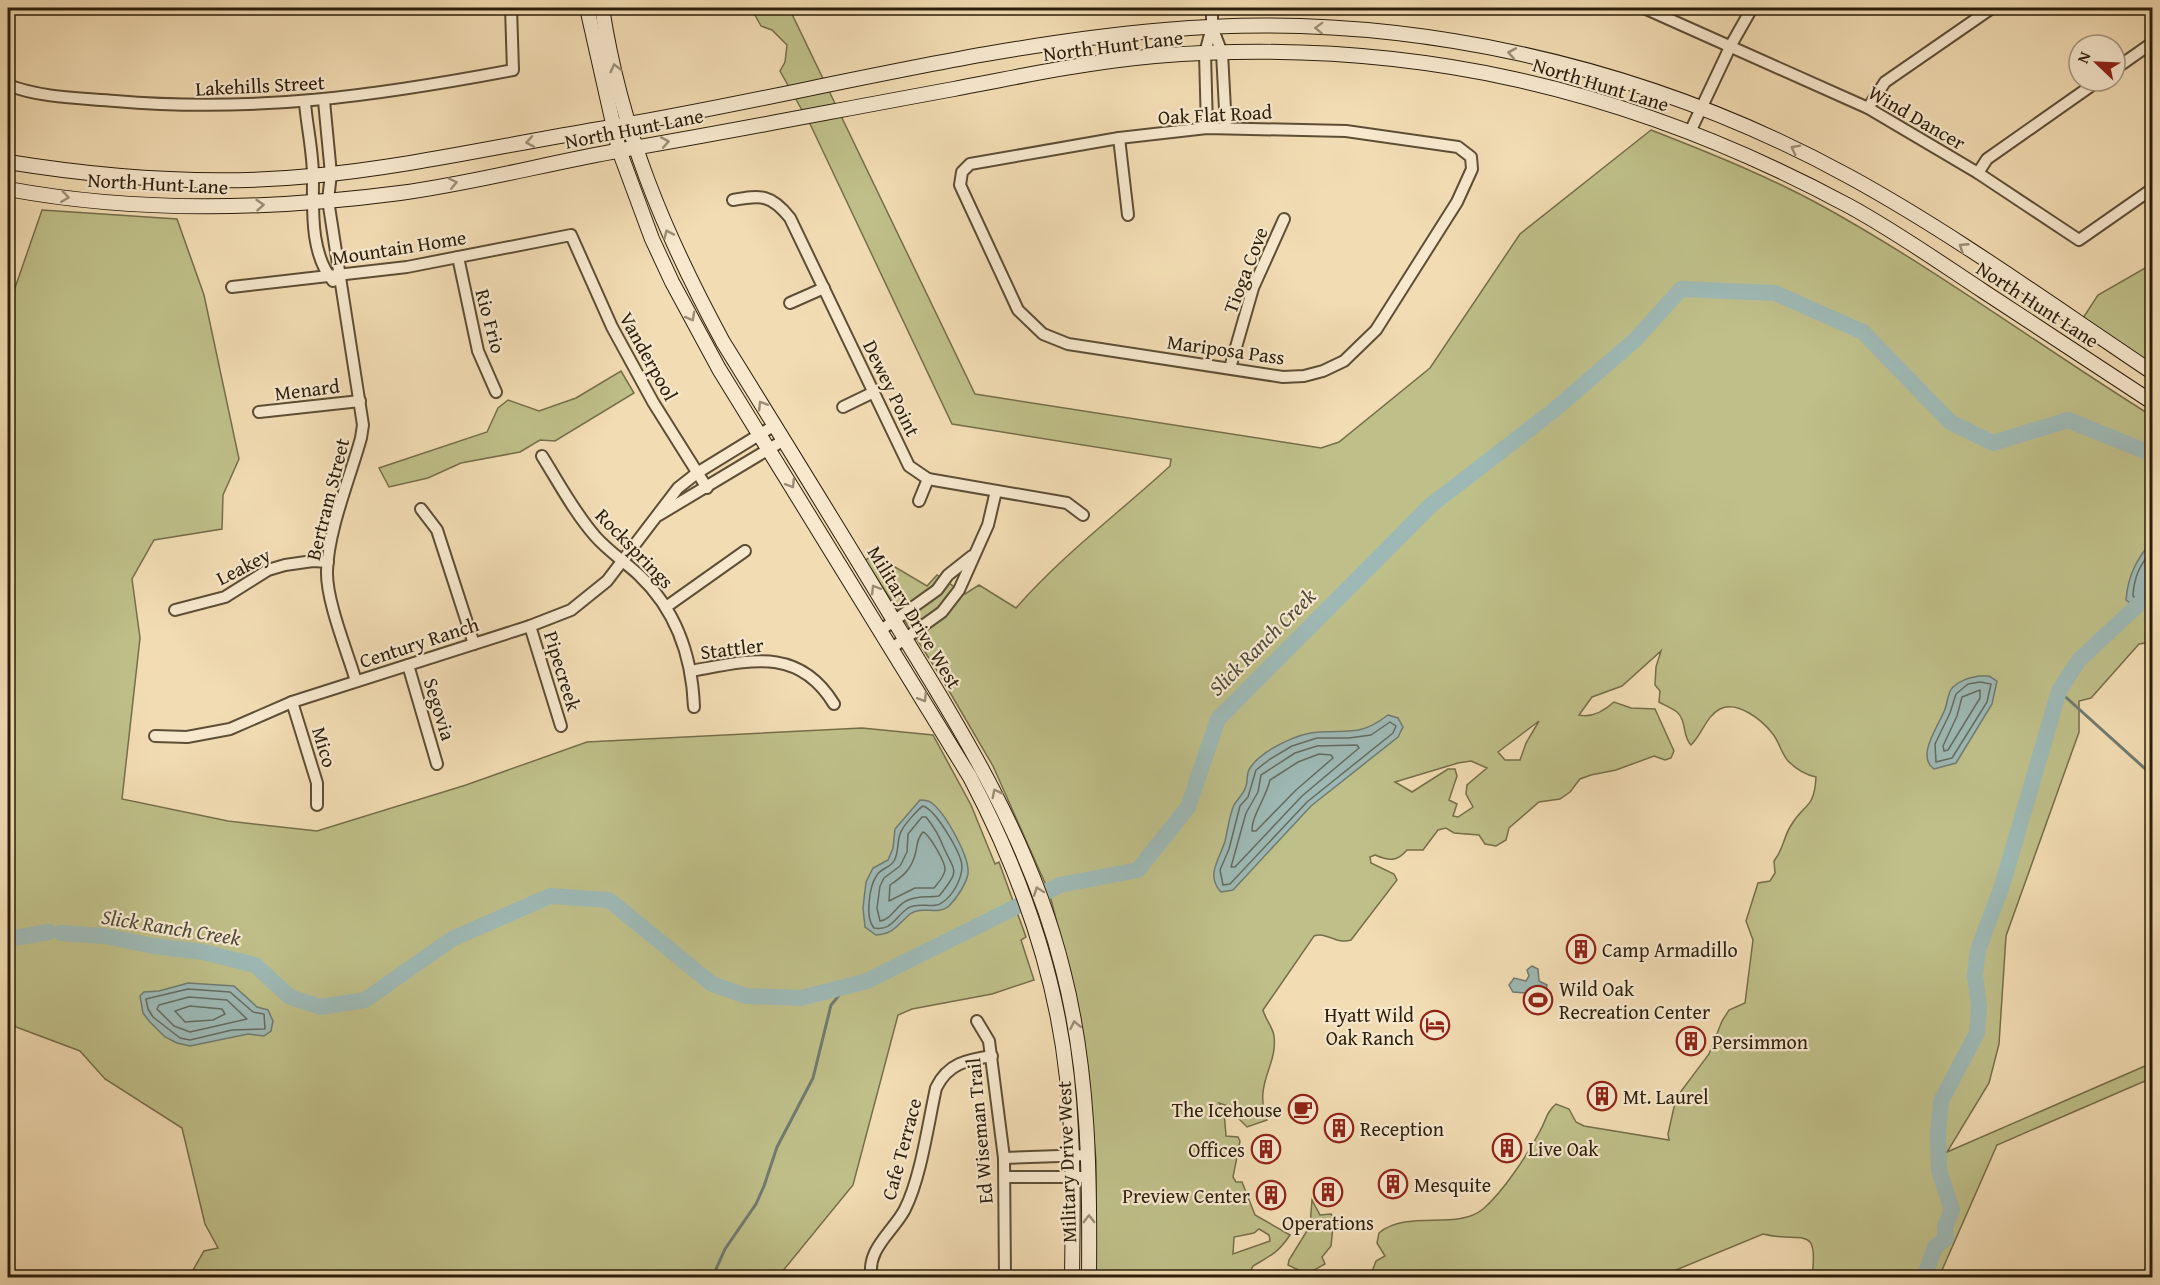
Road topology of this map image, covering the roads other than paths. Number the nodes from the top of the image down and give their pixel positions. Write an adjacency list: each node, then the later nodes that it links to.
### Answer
1 (511, 8): 20 (street, Lakehills Street)
2 (587, 8): 25 (main road, Military Drive West)
3 (602, 8): 24 (main road, Military Drive West, one-way to 3)
4 (1212, 8): 8 (street)
5 (1644, 8): 10 (street, Wind Dancer)
6 (1752, 8): 10 (street)
7 (1992, 8): 23 (street)
8 (1212, 27): 11 (street); 12 (street); 13 (main road, North Hunt Lane); 22 (main road, North Hunt Lane, one-way to 8)
9 (2152, 43): 14 (street)
10 (1731, 45): 22 (street); 23 (street, Wind Dancer)
11 (1222, 53): 12 (main road, North Hunt Lane); 18 (street); 28 (main road, North Hunt Lane)
12 (1205, 54): 16 (main road, North Hunt Lane); 19 (street)
13 (967, 59): 16 (main road); 24 (main road, North Hunt Lane)
14 (2127, 61)
15 (8, 85): 21 (street, Lakehills Street)
16 (973, 85): 32 (main road, North Hunt Lane, one-way to 16)
17 (2081, 93): 37 (street)
18 (1224, 97): 19 (street); 27 (street)
19 (1206, 98): 26 (street)
20 (324, 101): 21 (street, Lakehills Street); 30 (street, Bertram Street)
21 (305, 103): 31 (street, Bertram Street)
22 (1701, 108): 28 (street); 47 (main road, North Hunt Lane, one-way to 22)
23 (1868, 108): 37 (street, Wind Dancer)
24 (629, 125): 25 (main road, North Hunt Lane); 32 (main road, Military Drive West)
25 (613, 127): 33 (main road, Military Drive West); 38 (main road, North Hunt Lane, one-way to 38)
26 (1207, 128): 27 (street, Oak Flat Road); 29 (street, Oak Flat Road)
27 (1226, 128): 34 (street, Oak Flat Road)
28 (1690, 132): 51 (main road, North Hunt Lane)
29 (1119, 138): 36 (street, Oak Flat Road); 45 (street)
30 (328, 146): 31 (street); 38 (street, Bertram Street)
31 (310, 148): 39 (street, Bertram Street)
32 (634, 148): 33 (main road, North Hunt Lane); 65 (main road, Military Drive West, one-way to 32)
33 (619, 150): 42 (main road, North Hunt Lane, one-way to 33); 66 (main road, Military Drive West, one-way to 66)
34 (1471, 157): 57 (street, Mariposa Pass)
35 (8, 162): 39 (main road, North Hunt Lane)
36 (962, 172): 57 (street, Mariposa Pass)
37 (1978, 172): 41 (street, Wind Dancer)
38 (331, 174): 39 (main road, North Hunt Lane); 42 (street, Bertram Street)
39 (313, 176): 44 (street, Bertram Street)
40 (8, 189): 44 (main road, North Hunt Lane, one-way to 44)
41 (2152, 189)
42 (327, 200): 44 (main road, North Hunt Lane); 48 (street, Bertram Street)
43 (733, 200): 55 (street, Dewey Point)
44 (311, 201): 49 (street, Bertram Street)
45 (1128, 215)
46 (1284, 219): 57 (street, Tioga Cove)
47 (1932, 227): 51 (main road); 58 (main road, North Hunt Lane, one-way to 47)
48 (332, 228): 49 (street); 53 (street, Bertram Street)
49 (316, 231): 53 (street, Bertram Street)
50 (571, 235): 52 (street, Mountain Home); 72 (street, Vanderpool)
51 (1917, 248): 62 (main road, North Hunt Lane)
52 (458, 257): 53 (street, Mountain Home); 59 (street, Rio Frio)
53 (333, 275): 54 (street, Mountain Home); 61 (street, Bertram Street)
54 (232, 287)
55 (824, 288): 56 (street); 60 (street, Dewey Point)
56 (790, 303)
57 (1230, 368)
58 (2152, 372)
59 (496, 392)
60 (874, 392): 63 (street); 73 (street, Dewey Point)
61 (360, 400): 64 (street, Menard); 83 (street, Bertram Street)
62 (2152, 402)
63 (843, 407)
64 (259, 412)
65 (775, 425): 66 (street, Century Ranch); 67 (main road, Military Drive West)
66 (760, 434): 68 (street, Century Ranch); 69 (main road, Military Drive West)
67 (784, 440): 69 (street, Century Ranch); 88 (main road, Military Drive West, one-way to 67)
68 (736, 449): 71 (street); 72 (street, Century Ranch)
69 (769, 449): 71 (street, Century Ranch); 90 (main road, Military Drive West, one-way to 90)
70 (542, 456): 82 (street, Rocksprings)
71 (746, 464): 74 (street, Century Ranch)
72 (697, 473): 74 (street, Vanderpool); 79 (street, Century Ranch)
73 (928, 479): 75 (street); 76 (street)
74 (707, 488): 79 (street, Century Ranch)
75 (996, 491): 78 (street); 81 (street)
76 (919, 501)
77 (421, 509): 92 (street)
78 (1083, 515)
79 (656, 516): 82 (street, Century Ranch)
80 (745, 551): 86 (street)
81 (973, 556): 84 (street); 85 (street)
82 (623, 561): 86 (street, Rocksprings); 89 (street, Century Ranch)
83 (327, 562): 87 (street, Leakey); 96 (street, Bertram Street)
84 (937, 590): 85 (street); 88 (street)
85 (950, 604): 91 (street)
86 (666, 607): 95 (street, Rocksprings)
87 (175, 610)
88 (894, 620): 90 (street); 91 (main road, Military Drive West)
89 (530, 626): 92 (street, Century Ranch); 100 (street, Pipecreek)
90 (880, 630): 93 (main road, Military Drive West)
91 (906, 639): 93 (street); 107 (main road, Military Drive West, one-way to 91)
92 (474, 644): 94 (street, Century Ranch)
93 (892, 648): 106 (main road, Military Drive West, one-way to 106)
94 (408, 665): 96 (street, Century Ranch); 102 (street, Segovia)
95 (691, 671): 98 (street, Stattler); 99 (street, Rocksprings)
96 (356, 681): 97 (street, Century Ranch)
97 (292, 702): 101 (street, Century Ranch); 103 (street, Mico)
98 (834, 704)
99 (694, 707)
100 (561, 726)
101 (155, 736)
102 (437, 764)
103 (317, 805)
104 (977, 1022): 105 (street, Ed Wiseman Trail)
105 (992, 1056): 109 (street, Ed Wiseman Trail); 114 (street, Cafe Terrace)
106 (1072, 1155): 107 (street); 108 (street); 111 (main road, Military Drive West)
107 (1089, 1155): 113 (main road, Military Drive West)
108 (1042, 1156): 109 (street); 110 (street)
109 (1004, 1158): 112 (street, Ed Wiseman Trail)
110 (1043, 1176): 111 (street); 112 (street)
111 (1072, 1176): 113 (street); 116 (main road, Military Drive West)
112 (1005, 1177): 115 (street, Ed Wiseman Trail)
113 (1089, 1177): 117 (main road, Military Drive West, one-way to 113)
114 (872, 1278)
115 (1005, 1278)
116 (1072, 1278)
117 (1089, 1278)

